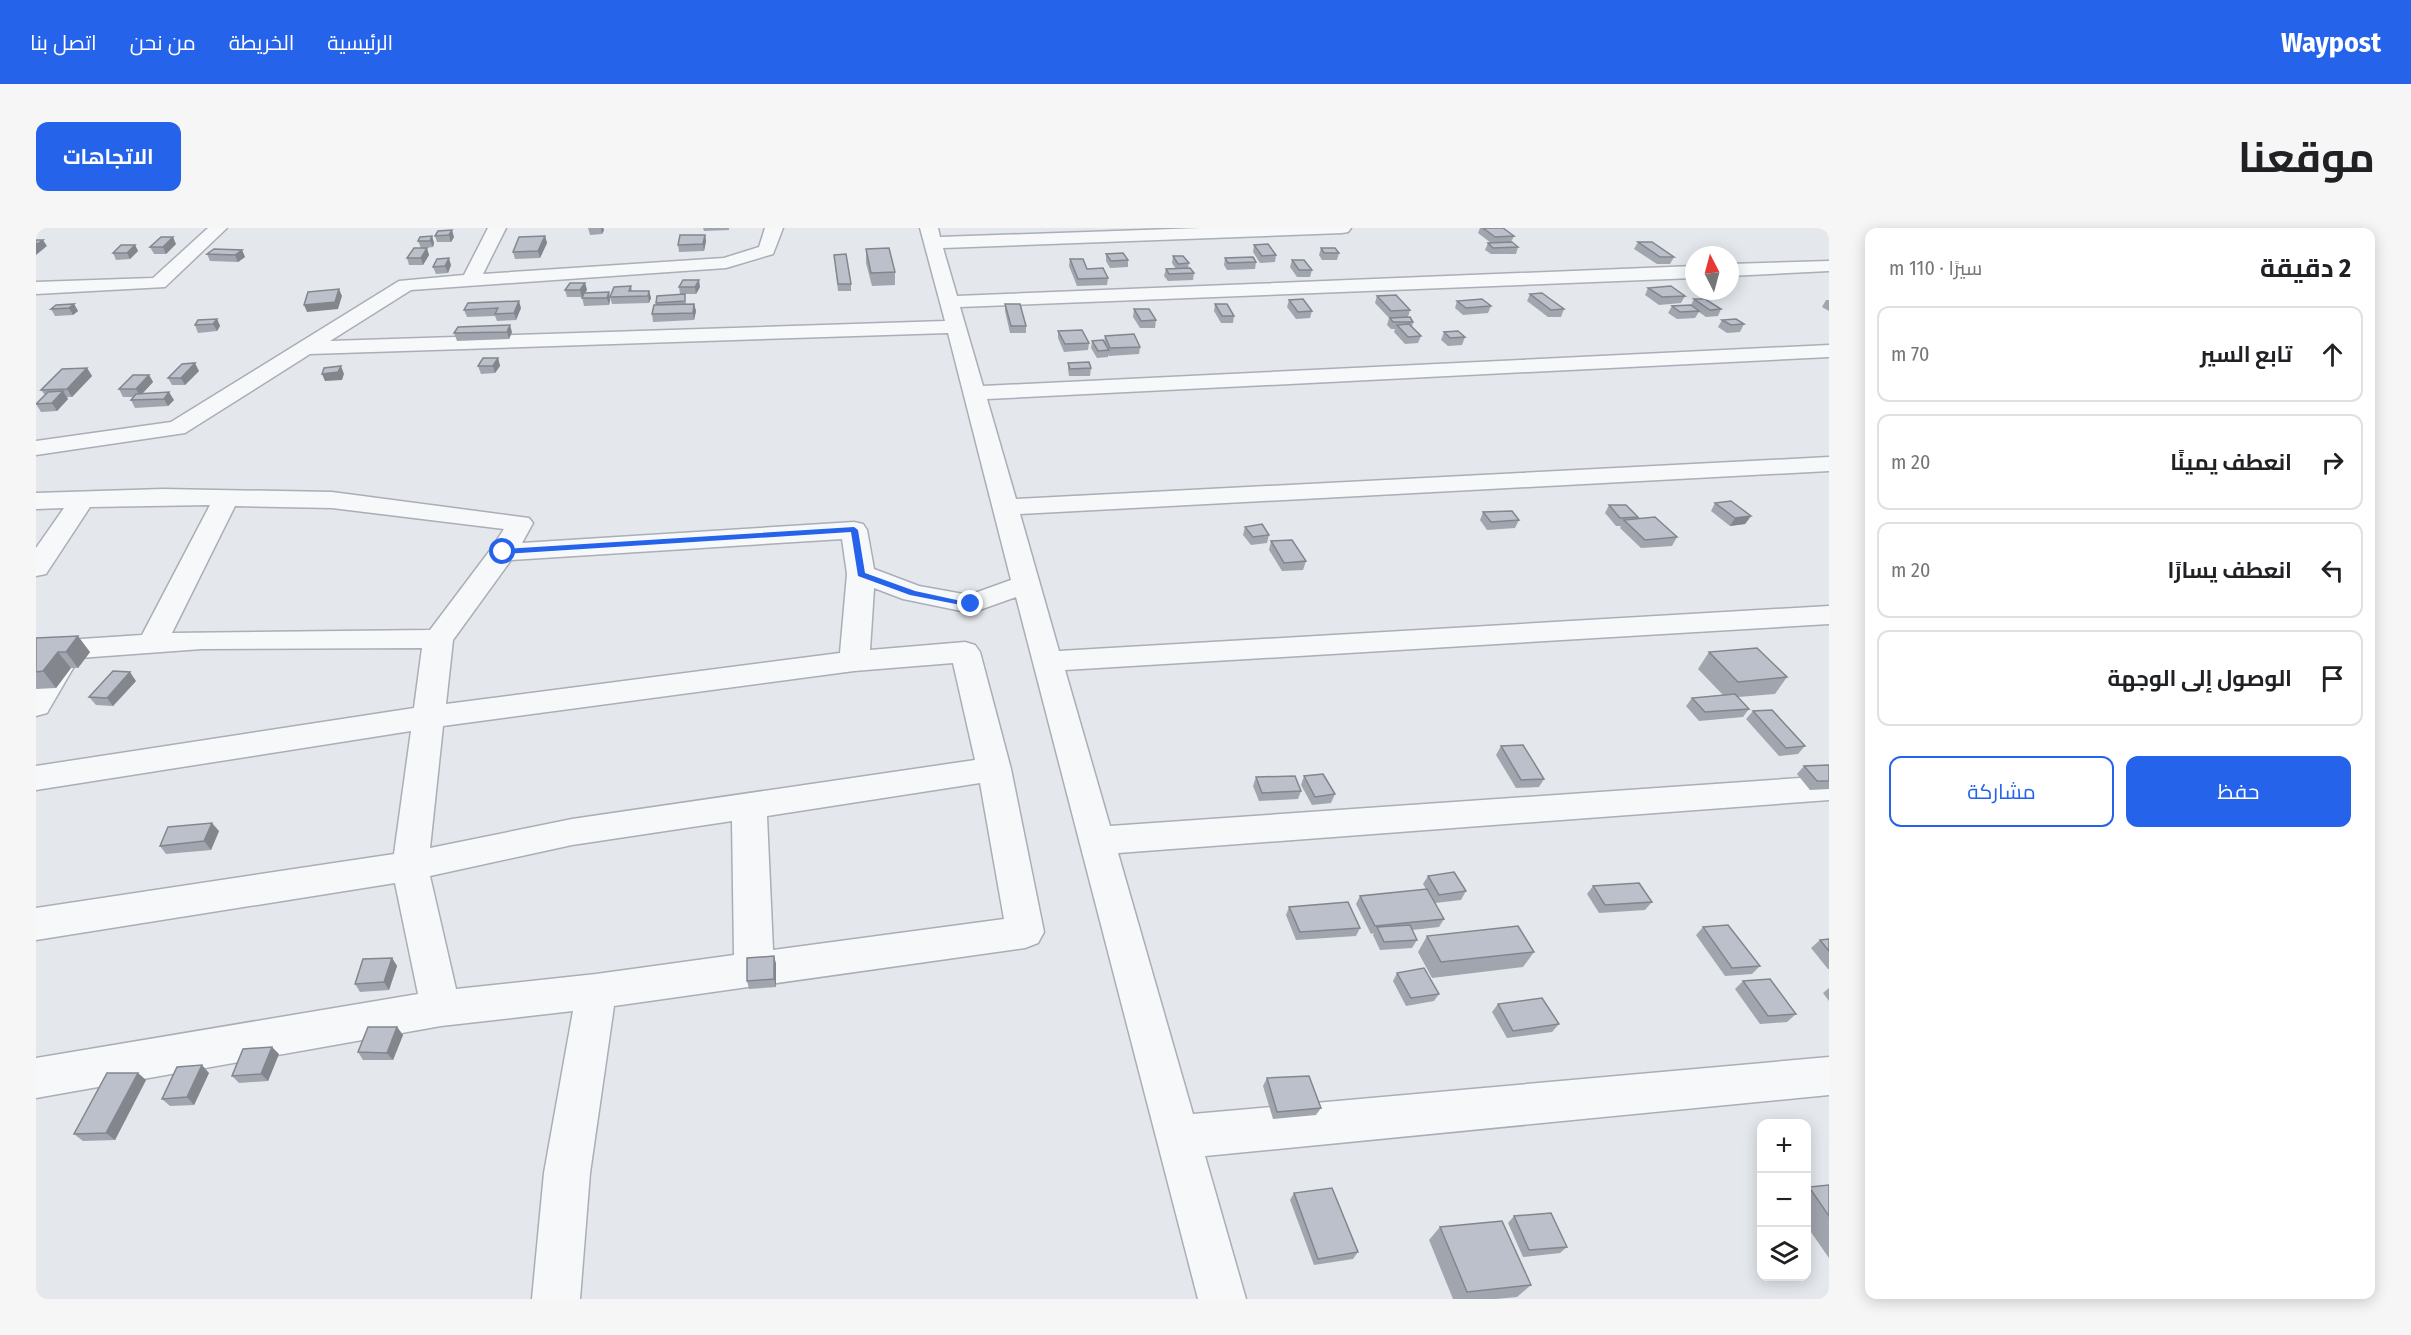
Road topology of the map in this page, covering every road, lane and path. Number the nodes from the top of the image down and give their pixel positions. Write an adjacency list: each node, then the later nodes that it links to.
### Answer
1 (218, 228): 10 (street)
2 (497, 228): 9 (street)
3 (774, 228): 9 (street)
4 (1342, 228): 5 (street)
5 (931, 236): 11 (street)
6 (1829, 266): 7 (street)
7 (1739, 270)
8 (1685, 273): 11 (street)
9 (471, 280): 12 (street)
10 (36, 288)
11 (953, 314): 12 (street); 14 (street)
12 (304, 348): 15 (street)
13 (1829, 351): 14 (street)
14 (974, 393): 20 (street)
15 (36, 448)
16 (1829, 464): 20 (street)
17 (226, 498): 18 (street); 21 (street); 27 (street)
18 (82, 500): 19 (street); 22 (street)
19 (36, 501)
20 (1005, 507): 24 (street)
21 (503, 552): 23 (street); 26 (street)
22 (36, 568)
23 (861, 574): 24 (street); 30 (street)
24 (1026, 584): 31 (street)
25 (1829, 615): 31 (street)
26 (438, 639): 27 (street); 33 (street)
27 (152, 643): 28 (street)
28 (70, 648): 29 (street); 32 (street)
29 (36, 652)
30 (854, 661): 33 (street); 34 (street)
31 (1047, 661): 38 (street)
32 (36, 705)
33 (429, 717): 35 (street); 39 (street)
34 (994, 769): 37 (street); 41 (street)
35 (36, 778)
36 (1829, 788): 38 (street)
37 (749, 805): 39 (street); 41 (street)
38 (1097, 841): 46 (street)
39 (410, 866): 40 (street); 43 (street)
40 (36, 924)
41 (753, 968): 42 (street)
42 (596, 991): 43 (street); 47 (street)
43 (441, 1008): 45 (street)
44 (1829, 1076): 46 (street)
45 (36, 1078)
46 (1178, 1137): 48 (street)
47 (556, 1299)
48 (1222, 1299)

